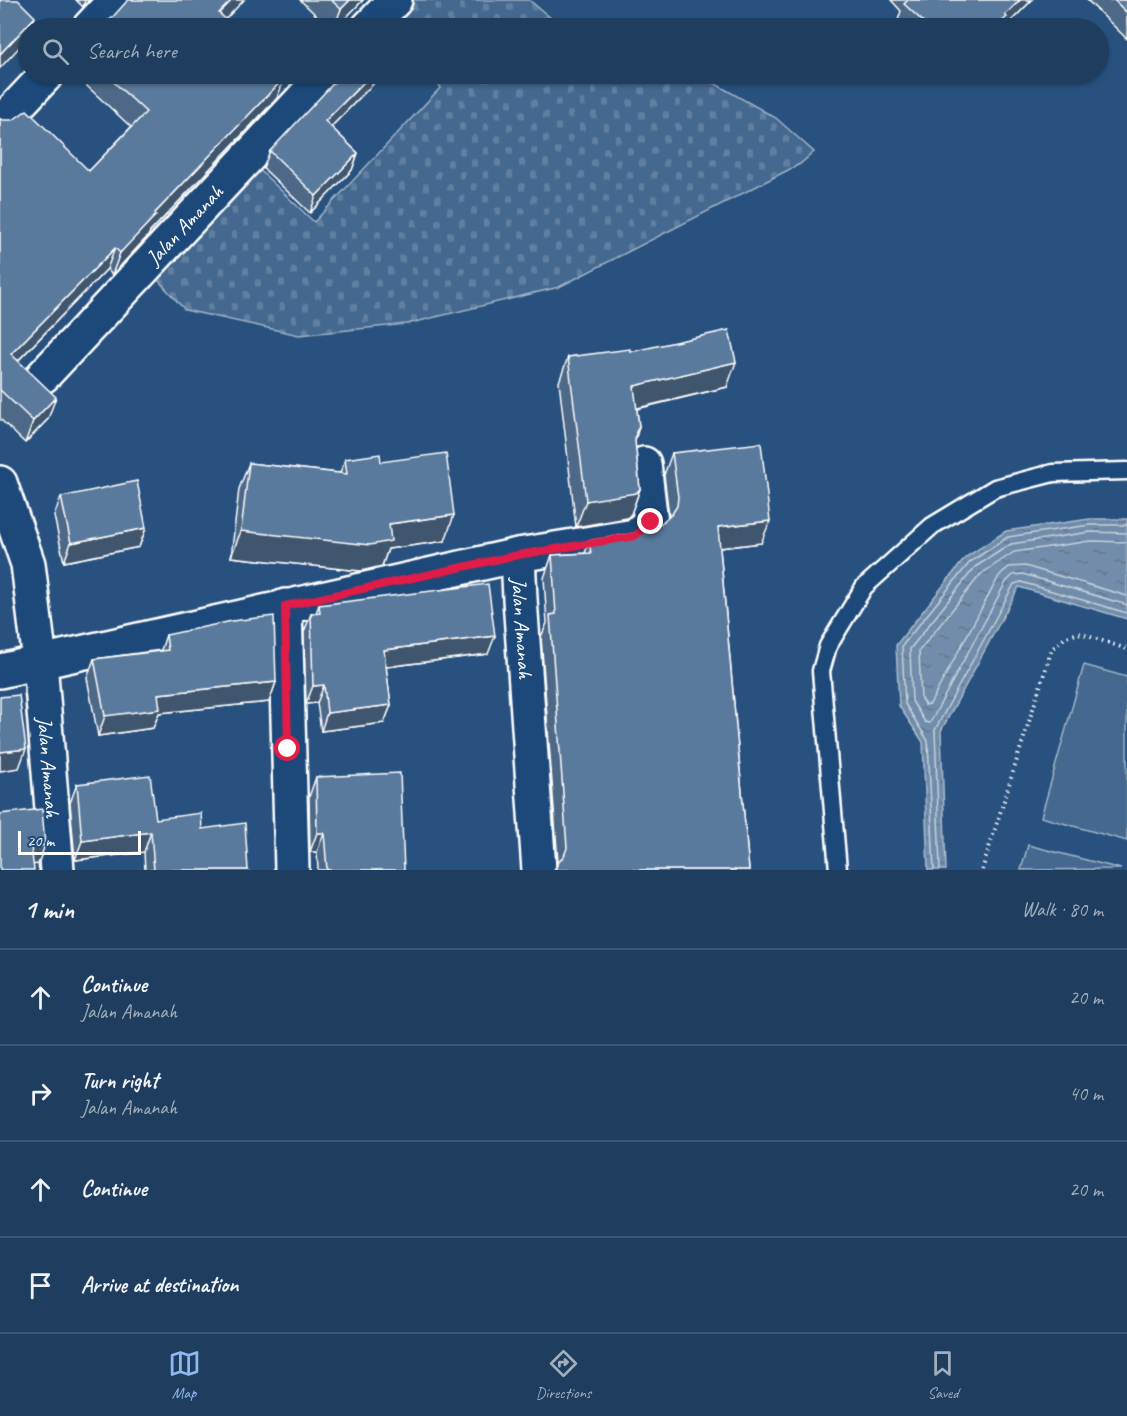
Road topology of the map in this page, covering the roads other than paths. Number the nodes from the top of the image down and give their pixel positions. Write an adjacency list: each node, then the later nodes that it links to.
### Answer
1 (115, 0): 3 (street)
2 (395, 0): 4 (street)
3 (98, 18)
4 (378, 18)
5 (38, 84): 7 (street)
6 (317, 84): 8 (street, Jalan Amanah)
7 (0, 124)
8 (43, 376)
9 (644, 464): 12 (street)
10 (1127, 471): 19 (lane)
11 (0, 483): 14 (street, Jalan Amanah)
12 (518, 555): 13 (street, Jalan Amanah); 18 (street, Jalan Amanah)
13 (285, 606): 14 (street, Jalan Amanah); 17 (street)
14 (40, 662): 15 (street, Jalan Amanah); 16 (street, Jalan Amanah)
15 (0, 671)
16 (57, 870)
17 (292, 870)
18 (539, 870)
19 (838, 870)

